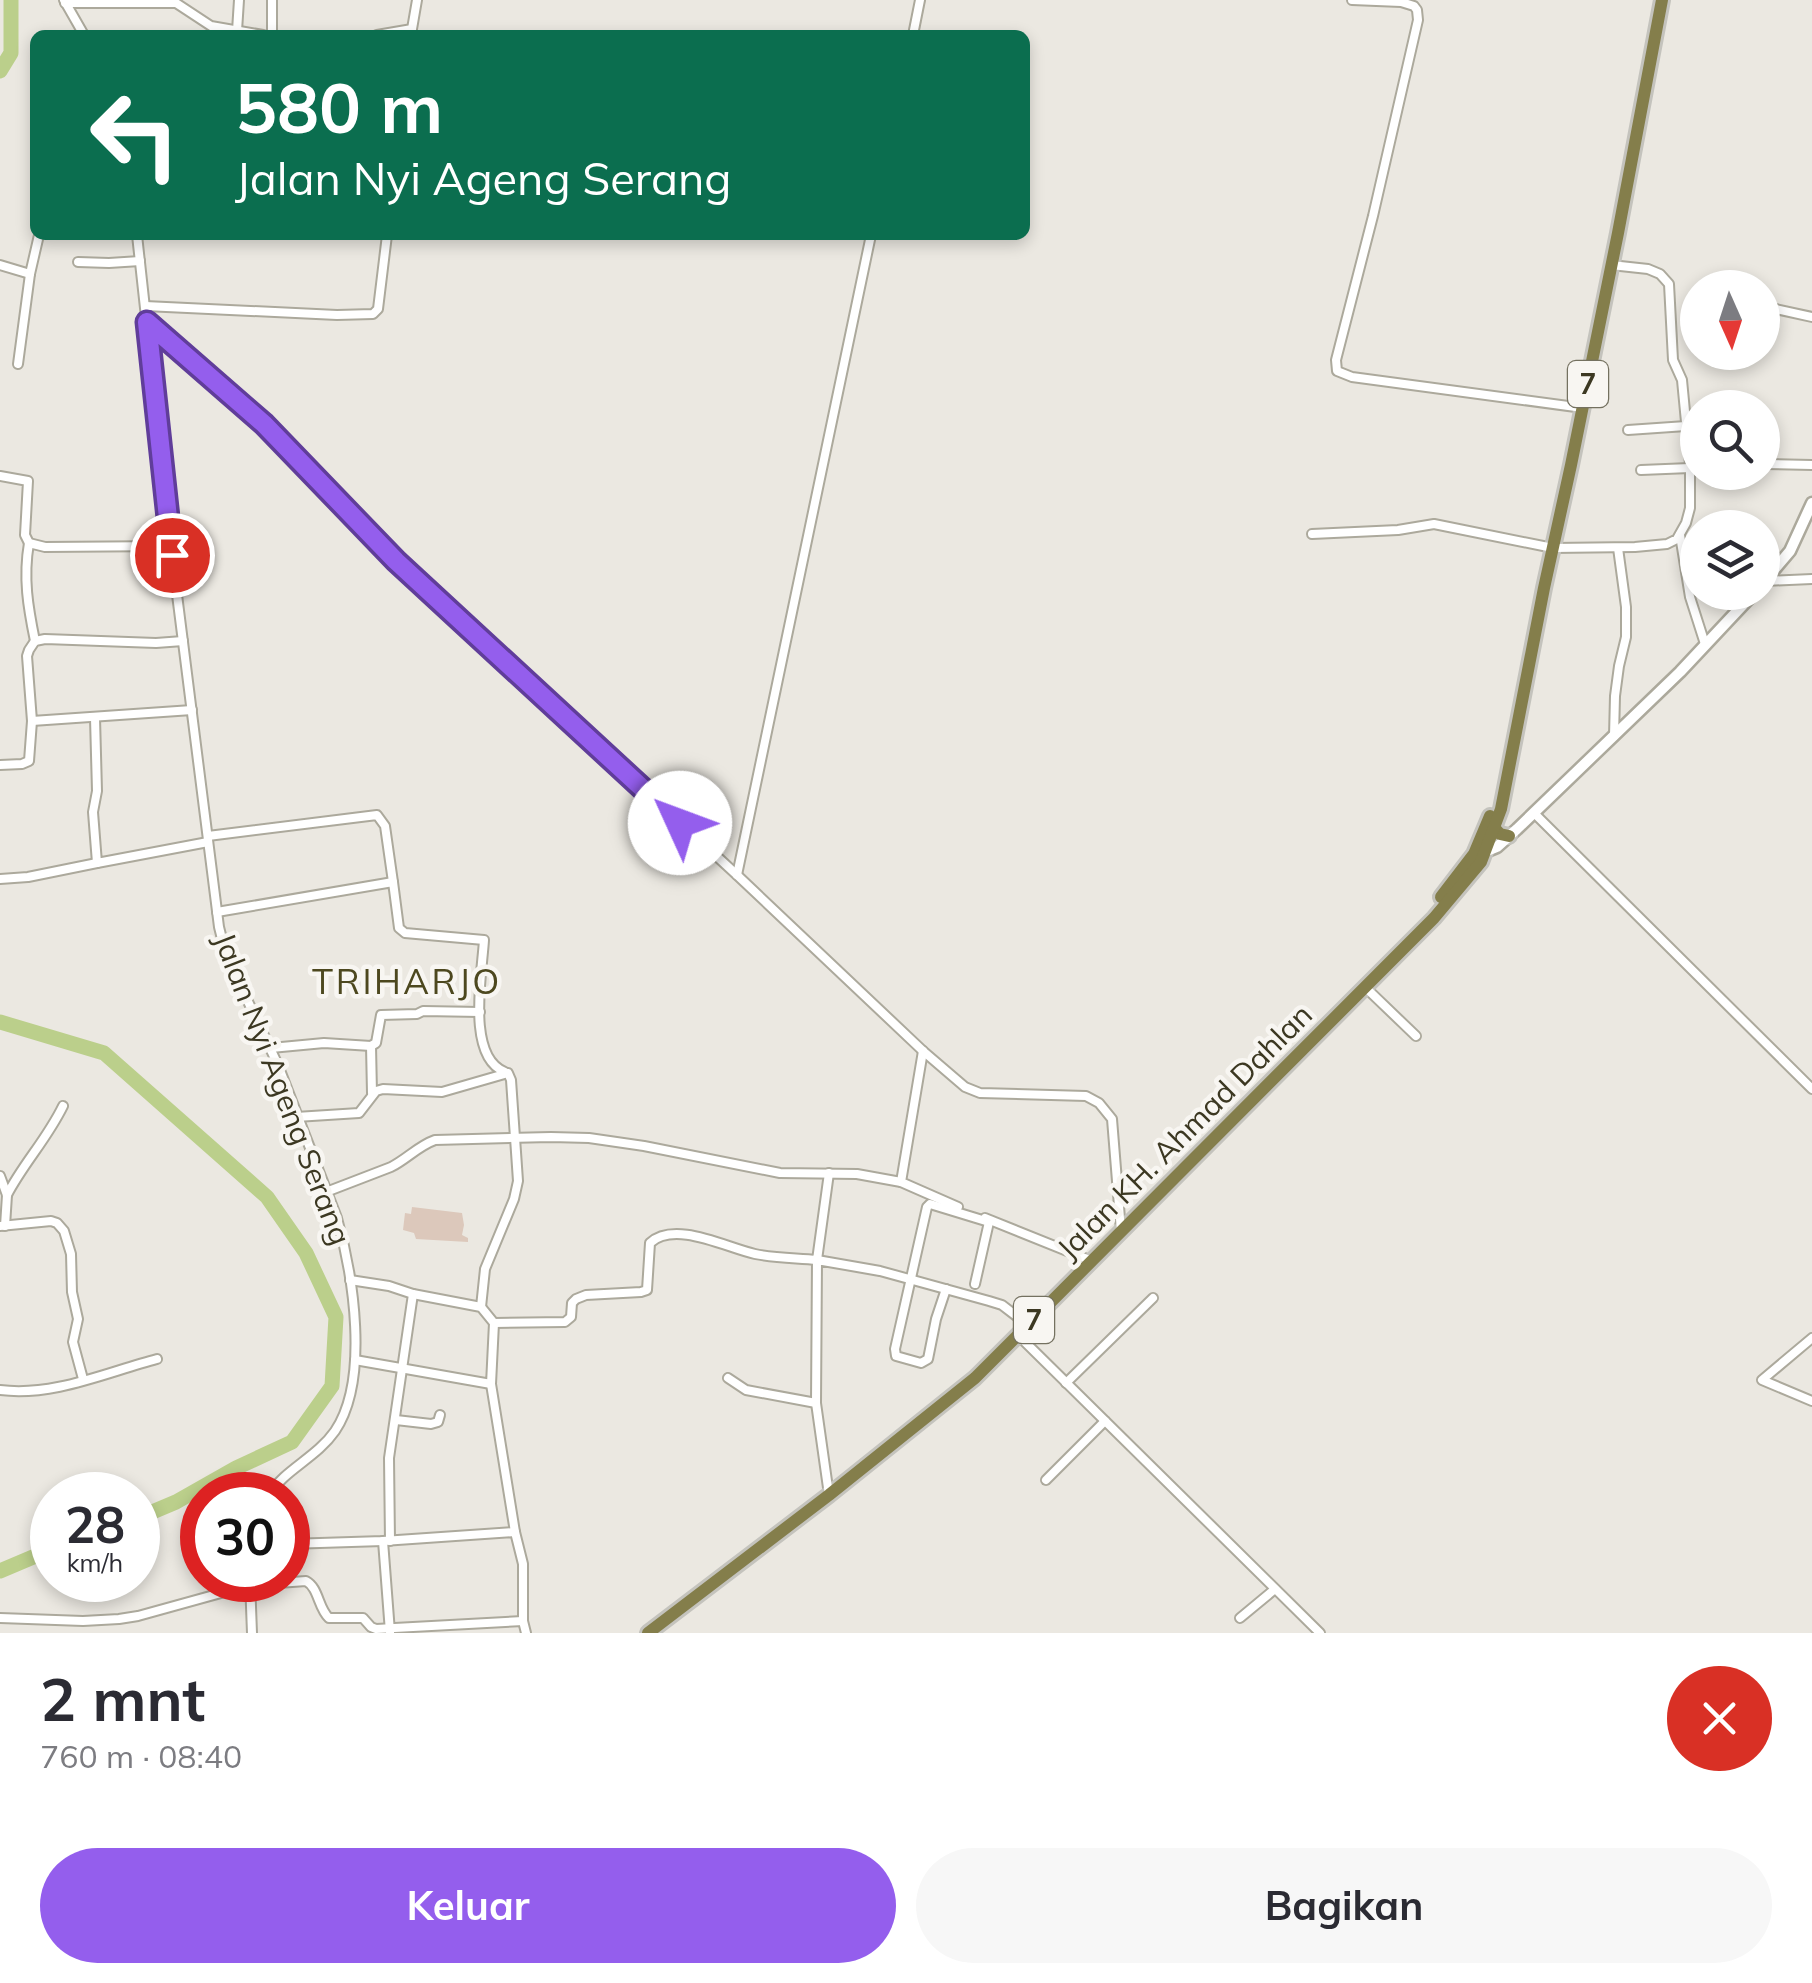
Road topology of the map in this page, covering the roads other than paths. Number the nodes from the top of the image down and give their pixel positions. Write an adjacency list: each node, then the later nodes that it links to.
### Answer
1 (238, 0): 11 (street)
2 (272, 0): 12 (street)
3 (417, 0): 13 (street)
4 (920, 0): 14 (street)
5 (1352, 0): 6 (street)
6 (1368, 0): 30 (street)
7 (1662, 0): 22 (highway, Jalan KH. Ahmad Dahlan / 7)
8 (65, 2): 9 (street); 10 (street)
9 (81, 30)
10 (232, 30)
11 (237, 30)
12 (272, 30)
13 (411, 30)
14 (914, 30)
15 (38, 240): 23 (street)
16 (138, 240): 19 (street, Jalan Nyi Ageng Serang)
17 (385, 240): 24 (street)
18 (870, 240): 64 (street)
19 (140, 261): 20 (street); 24 (street, Jalan Nyi Ageng Serang)
20 (78, 262)
21 (0, 265): 23 (street)
22 (1611, 265): 29 (street); 30 (highway, Jalan KH. Ahmad Dahlan / 7)
23 (30, 274): 28 (street)
24 (146, 306): 27 (street, Jalan Nyi Ageng Serang)
25 (1780, 310): 26 (street)
26 (1812, 317)
27 (147, 322): 42 (street, Jalan Nyi Ageng Serang); 64 (street)
28 (18, 364)
29 (1683, 390)
30 (1583, 408): 43 (highway, Jalan KH. Ahmad Dahlan / 7)
31 (1680, 426): 32 (street)
32 (1628, 430)
33 (1780, 464): 34 (street)
34 (1812, 465)
35 (1680, 466): 36 (street)
36 (1641, 470)
37 (0, 476): 41 (street)
38 (1812, 503): 45 (street)
39 (1312, 534): 43 (street)
40 (1680, 535): 44 (street)
41 (29, 544): 42 (street); 50 (street)
42 (170, 546): 51 (street, Jalan Nyi Ageng Serang)
43 (1553, 548): 44 (street); 59 (highway, Jalan KH. Ahmad Dahlan / 7)
44 (1618, 548): 56 (street)
45 (1780, 563)
46 (1812, 579): 47 (street)
47 (1780, 582)
48 (1694, 610): 52 (street)
49 (1738, 610): 52 (street)
50 (35, 640): 51 (street); 55 (street)
51 (183, 642): 53 (street, Jalan Nyi Ageng Serang)
52 (1706, 644): 56 (street)
53 (192, 710): 54 (street); 61 (street, Jalan Nyi Ageng Serang)
54 (95, 718): 55 (street); 63 (street)
55 (32, 721): 57 (street)
56 (1614, 736): 58 (street)
57 (0, 765)
58 (1534, 813): 60 (street); 75 (street)
59 (1491, 824): 60 (highway); 62 (highway, Jalan KH. Ahmad Dahlan / 7)
60 (1509, 836): 62 (street)
61 (208, 839): 63 (street); 66 (street); 67 (street, Jalan Nyi Ageng Serang)
62 (1480, 854): 68 (highway, Jalan KH. Ahmad Dahlan / 7)
63 (98, 862): 65 (street)
64 (737, 875): 73 (street)
65 (0, 879)
66 (393, 882): 67 (street); 69 (street)
67 (217, 912): 72 (street, Jalan Nyi Ageng Serang)
68 (1367, 989): 70 (street); 86 (highway, Jalan KH. Ahmad Dahlan / 7)
69 (480, 1012): 71 (street); 74 (street)
70 (1416, 1036)
71 (371, 1046): 72 (street); 76 (street)
72 (271, 1048): 78 (street, Jalan Nyi Ageng Serang)
73 (923, 1051): 82 (street); 86 (street)
74 (505, 1072): 76 (street); 79 (street)
75 (1812, 1089)
76 (372, 1093): 78 (street)
77 (62, 1106): 84 (street)
78 (296, 1117): 83 (street, Jalan Nyi Ageng Serang)
79 (517, 1137): 80 (street); 83 (street); 95 (street)
80 (829, 1173): 82 (street); 87 (street)
81 (0, 1176): 84 (street)
82 (901, 1182): 88 (street)
83 (326, 1192): 89 (street, Jalan Nyi Ageng Serang)
84 (6, 1195): 85 (street)
85 (3, 1226): 103 (street)
86 (1122, 1232): 88 (highway, Jalan KH. Ahmad Dahlan / 7)
87 (818, 1260): 90 (street); 96 (street); 108 (street)
88 (1092, 1261): 97 (highway, Jalan KH. Ahmad Dahlan / 7)
89 (350, 1280): 93 (street); 100 (street, Jalan Nyi Ageng Serang)
90 (912, 1280): 91 (street); 92 (street); 92 (street)
91 (975, 1284)
92 (946, 1289): 97 (street)
93 (413, 1294): 95 (street); 101 (street)
94 (1153, 1298): 104 (street)
95 (481, 1307): 96 (street)
96 (494, 1323): 105 (street)
97 (1023, 1330): 104 (street); 114 (highway, Jalan KH. Ahmad Dahlan / 7)
98 (1812, 1338): 107 (street)
99 (157, 1359): 103 (street)
100 (355, 1360): 101 (street); 112 (street, Jalan Nyi Ageng Serang)
101 (403, 1369): 105 (street); 110 (street)
102 (728, 1378): 108 (street)
103 (83, 1379): 106 (street)
104 (1066, 1382): 111 (street)
105 (490, 1384): 115 (street)
106 (0, 1390)
107 (1812, 1401)
108 (816, 1403): 114 (street)
109 (440, 1415): 110 (street)
110 (396, 1420): 116 (street)
111 (1105, 1421): 113 (street); 119 (street)
112 (291, 1472)
113 (1046, 1480)
114 (829, 1496): 130 (highway, Jalan KH. Ahmad Dahlan / 7)
115 (516, 1532): 116 (street); 125 (street)
116 (387, 1541): 117 (street); 126 (street)
117 (310, 1543)
118 (310, 1583): 126 (street)
119 (1276, 1589): 123 (street); 131 (street)
120 (186, 1602): 124 (street)
121 (251, 1602): 128 (street)
122 (0, 1618): 124 (street)
123 (1240, 1618)
124 (119, 1619): 127 (street)
125 (524, 1621): 126 (street); 129 (street)
126 (390, 1631)
127 (119, 1633)
128 (252, 1633)
129 (526, 1633)
130 (648, 1633)
131 (1320, 1633)

